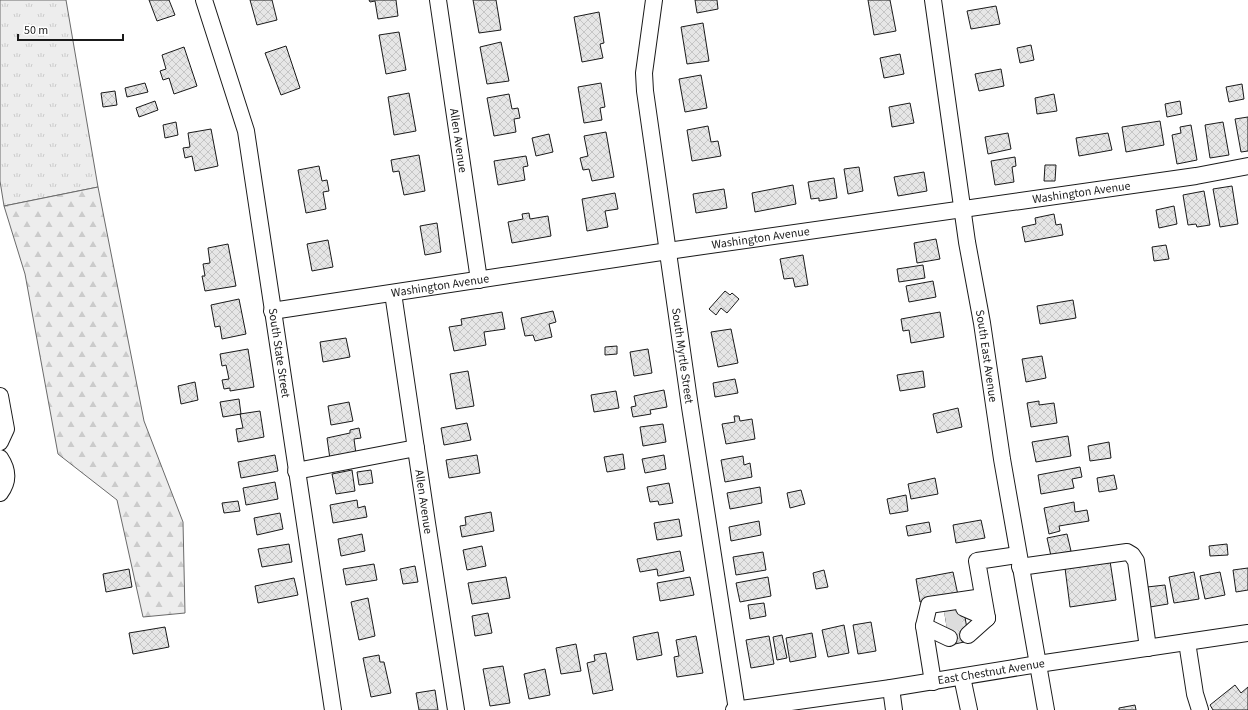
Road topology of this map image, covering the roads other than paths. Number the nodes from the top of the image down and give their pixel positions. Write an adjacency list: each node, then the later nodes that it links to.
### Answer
1 (204, 0): 10 (street, South State Street)
2 (438, 0): 8 (street, Allen Avenue)
3 (654, 0): 7 (street, South Myrtle Street)
4 (933, 0): 6 (street, South East Avenue)
5 (1248, 166): 6 (street, Washington Avenue)
6 (963, 210): 7 (street, Washington Avenue); 17 (street, South East Avenue)
7 (668, 251): 8 (street, Washington Avenue); 33 (street, South Myrtle Street)
8 (479, 280): 9 (street, Washington Avenue)
9 (393, 292): 10 (street, Washington Avenue); 13 (street, Allen Avenue)
10 (272, 311): 15 (street, South State Street)
11 (0, 396): 12 (street)
12 (0, 442)
13 (416, 448): 15 (street); 31 (street, Allen Avenue)
14 (0, 458): 16 (street)
15 (296, 471): 30 (street, South State Street)
16 (0, 493)
17 (1019, 561): 18 (street); 24 (street); 25 (street, South East Avenue)
18 (983, 596): 19 (street); 21 (street)
19 (987, 618): 19 (street)
20 (946, 624): 21 (street)
21 (924, 626): 27 (street)
22 (1248, 633): 23 (street, East Chestnut Avenue)
23 (1187, 642): 24 (street, East Chestnut Avenue); 37 (street)
24 (1148, 648): 25 (street, East Chestnut Avenue)
25 (1038, 664): 26 (street, East Chestnut Avenue); 36 (street, South East Avenue)
26 (962, 677): 27 (street, East Chestnut Avenue); 35 (street)
27 (933, 682): 28 (street, East Chestnut Avenue)
28 (891, 688): 29 (street, East Chestnut Avenue); 34 (street)
29 (831, 704): 33 (street, East Chestnut Avenue)
30 (333, 710)
31 (456, 710)
32 (734, 710): 33 (street, East Chestnut Avenue)
33 (737, 710)
34 (894, 710)
35 (969, 710)
36 (1046, 710)
37 (1200, 710)

